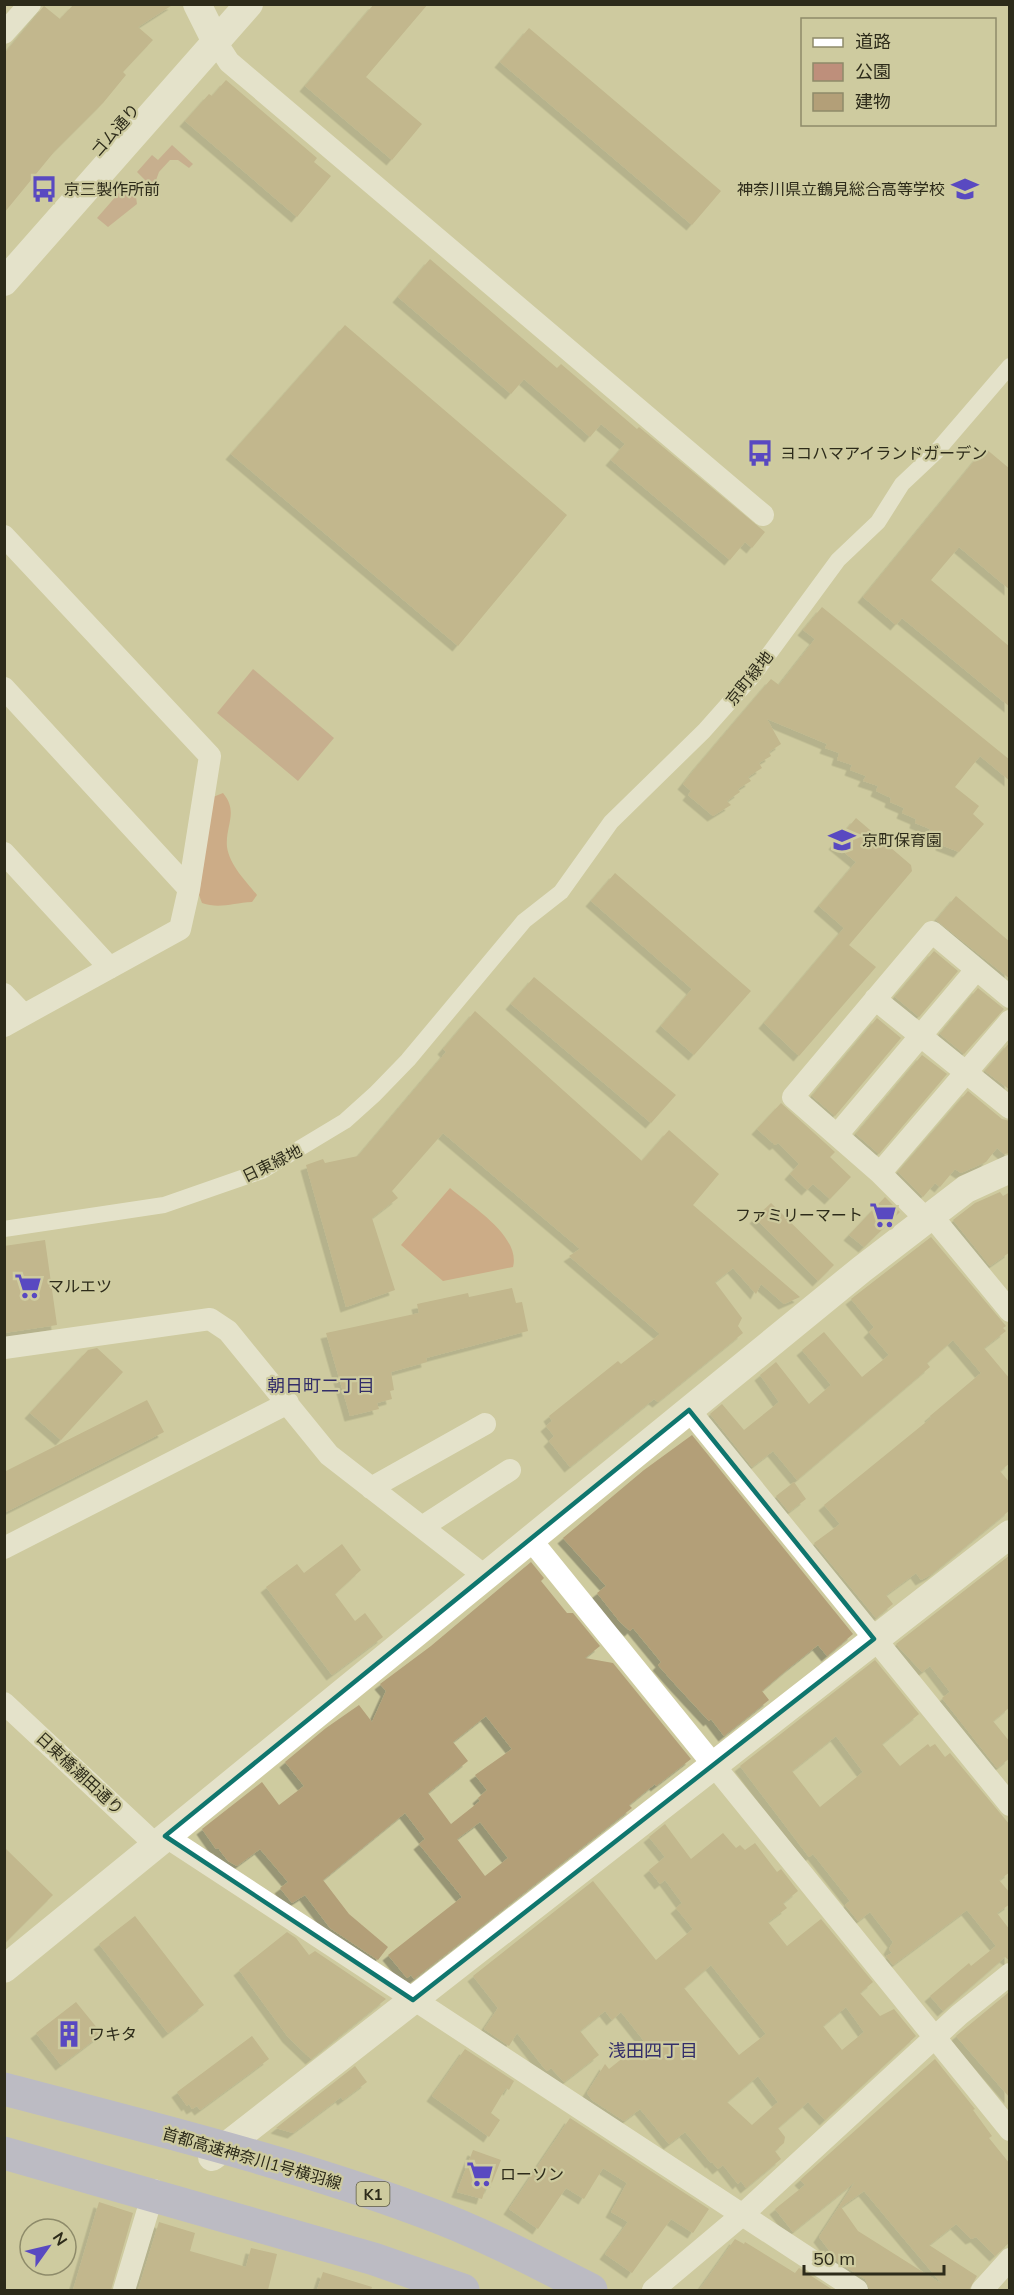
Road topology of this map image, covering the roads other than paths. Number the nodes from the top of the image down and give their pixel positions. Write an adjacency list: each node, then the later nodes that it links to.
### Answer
1 (30, 4): 4 (street)
2 (249, 4): 3 (street, ゴム通り)
3 (211, 19): 5 (street, ゴム通り); 6 (street, ゴム通り); 8 (street)
4 (4, 33)
5 (4, 255)
6 (4, 282)
7 (1010, 366): 15 (street, 京町緑地)
8 (763, 515)
9 (4, 536): 12 (street)
10 (4, 688): 12 (street)
11 (4, 853): 13 (street)
12 (189, 889): 13 (street)
13 (110, 968): 19 (street)
14 (976, 970): 17 (street); 18 (street); 21 (street)
15 (477, 980): 28 (street, 日東緑地)
16 (4, 994): 19 (street)
17 (1010, 997)
18 (875, 999): 21 (street); 24 (street)
19 (14, 1020)
20 (1010, 1021): 22 (street)
21 (920, 1037): 22 (street); 24 (street)
22 (967, 1073): 23 (street); 26 (street)
23 (1010, 1108)
24 (837, 1134): 26 (street)
25 (1010, 1169): 27 (street)
26 (880, 1173): 27 (street)
27 (928, 1217): 29 (street); 32 (street)
28 (4, 1229)
29 (1010, 1311)
30 (4, 1348): 31 (street)
31 (288, 1403): 35 (street); 39 (street)
32 (689, 1410): 38 (street); 41 (street)
33 (485, 1424): 35 (street)
34 (510, 1470): 36 (street)
35 (371, 1488): 36 (street)
36 (422, 1527): 40 (street)
37 (1010, 1534): 41 (street)
38 (531, 1540): 40 (street); 43 (street)
39 (4, 1548)
40 (486, 1577): 45 (street)
41 (874, 1639): 43 (street); 44 (street)
42 (4, 1703): 45 (street, 日東橋潮田通り)
43 (714, 1765): 48 (street); 49 (street)
44 (1010, 1805)
45 (160, 1840): 46 (street); 48 (street, 日東橋潮田通り)
46 (4, 1969)
47 (1010, 1974): 49 (street)
48 (413, 2000): 54 (street); 56 (street, 日東橋潮田通り)
49 (936, 2039): 52 (street); 56 (street)
50 (4, 2089): 51 (highway, 首都高速神奈川1号横羽線 / K1)
51 (143, 2126): 60 (highway, K1); 61 (highway, 首都高速神奈川1号横羽線 / K1)
52 (1010, 2130)
53 (4, 2153): 59 (highway)
54 (212, 2157)
55 (153, 2190): 58 (street)
56 (742, 2215): 62 (street); 63 (street, 日東橋潮田通り)
57 (1010, 2259): 64 (street)
58 (124, 2290)
59 (465, 2290)
60 (543, 2290)
61 (591, 2290)
62 (653, 2290)
63 (857, 2290)
64 (982, 2290)

